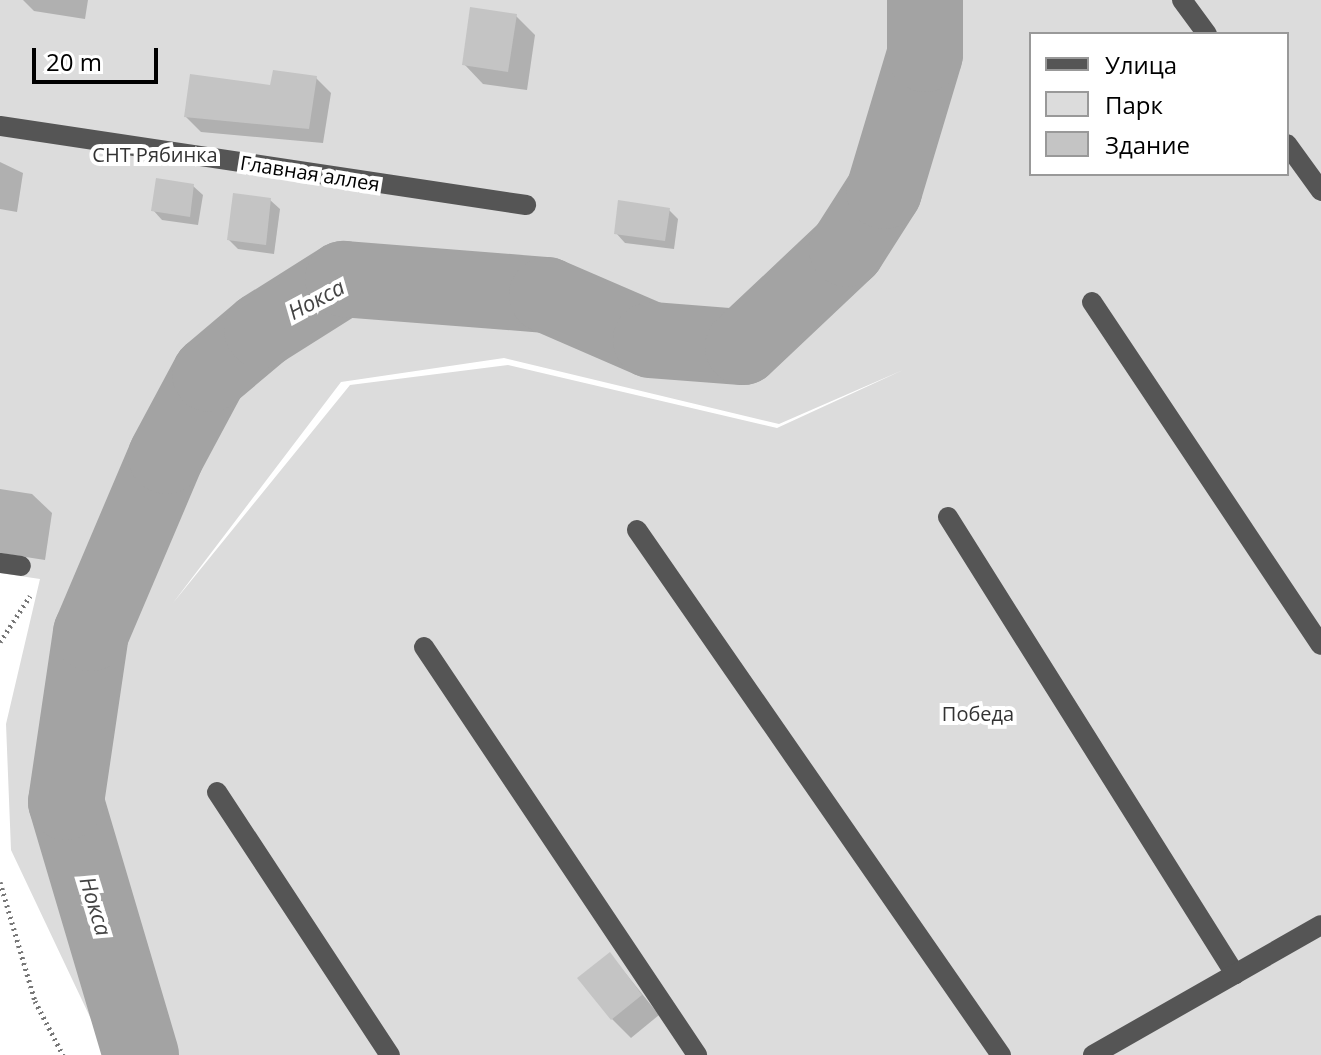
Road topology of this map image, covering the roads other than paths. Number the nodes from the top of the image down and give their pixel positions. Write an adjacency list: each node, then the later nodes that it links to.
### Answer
1 (1182, 0): 2 (lane)
2 (1206, 32)
3 (0, 126): 6 (lane, Главная аллея)
4 (1289, 147): 5 (lane)
5 (1321, 191)
6 (526, 205)
7 (1092, 302): 12 (lane)
8 (948, 517): 16 (lane)
9 (637, 530): 19 (lane)
10 (0, 563): 11 (lane)
11 (21, 566)
12 (1321, 645)
13 (424, 647): 18 (lane)
14 (217, 792): 17 (lane)
15 (1321, 925): 16 (lane)
16 (1235, 974): 20 (lane)
17 (390, 1055)
18 (697, 1055)
19 (1001, 1055)
20 (1093, 1055)

